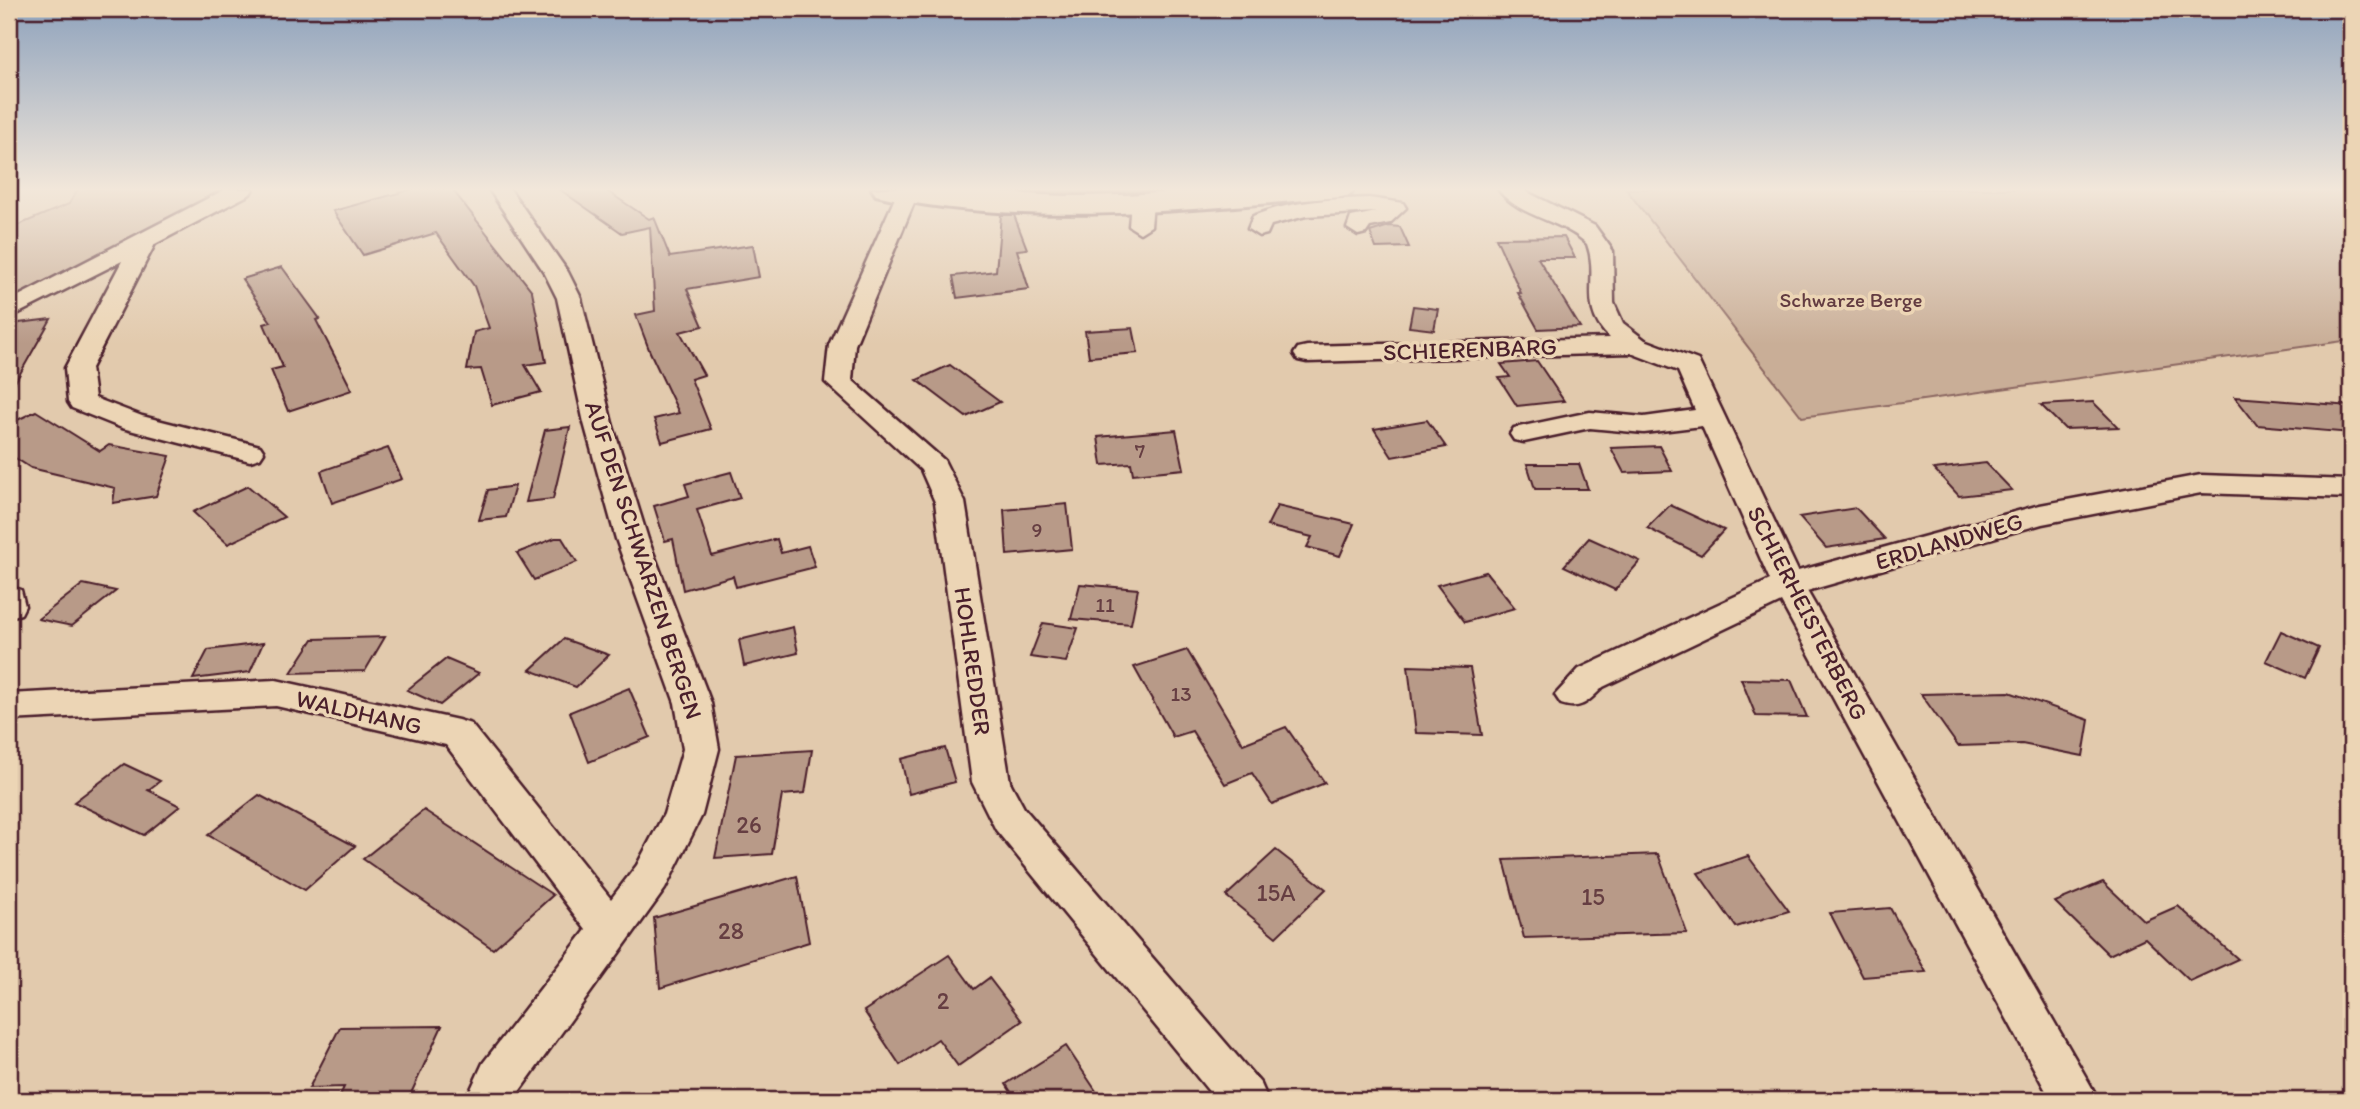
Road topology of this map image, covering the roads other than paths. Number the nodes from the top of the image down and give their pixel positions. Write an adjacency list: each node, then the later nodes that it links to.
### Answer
1 (535, 241): 17 (street, AUF DEN SCHWARZEN BERGEN)
2 (878, 241): 19 (street, HOHLREDDER)
3 (1597, 241): 6 (street, SCHIERHEISTERBERG)
4 (144, 242): 5 (street); 10 (street)
5 (9, 311)
6 (1633, 345): 7 (street, SCHIERENBARG); 8 (street, SCHIERHEISTERBERG)
7 (1307, 354)
8 (1712, 416): 9 (street); 12 (street, SCHIERHEISTERBERG)
9 (1524, 434)
10 (250, 452)
11 (2343, 494): 12 (street, ERDLANDWEG)
12 (1788, 585): 15 (street, ERDLANDWEG); 20 (street, SCHIERHEISTERBERG)
13 (9, 598): 14 (street)
14 (9, 606)
15 (1573, 695)
16 (9, 706): 17 (street, WALDHANG)
17 (612, 932): 18 (street, AUF DEN SCHWARZEN BERGEN)
18 (489, 1100)
19 (1245, 1100)
20 (2076, 1100)

